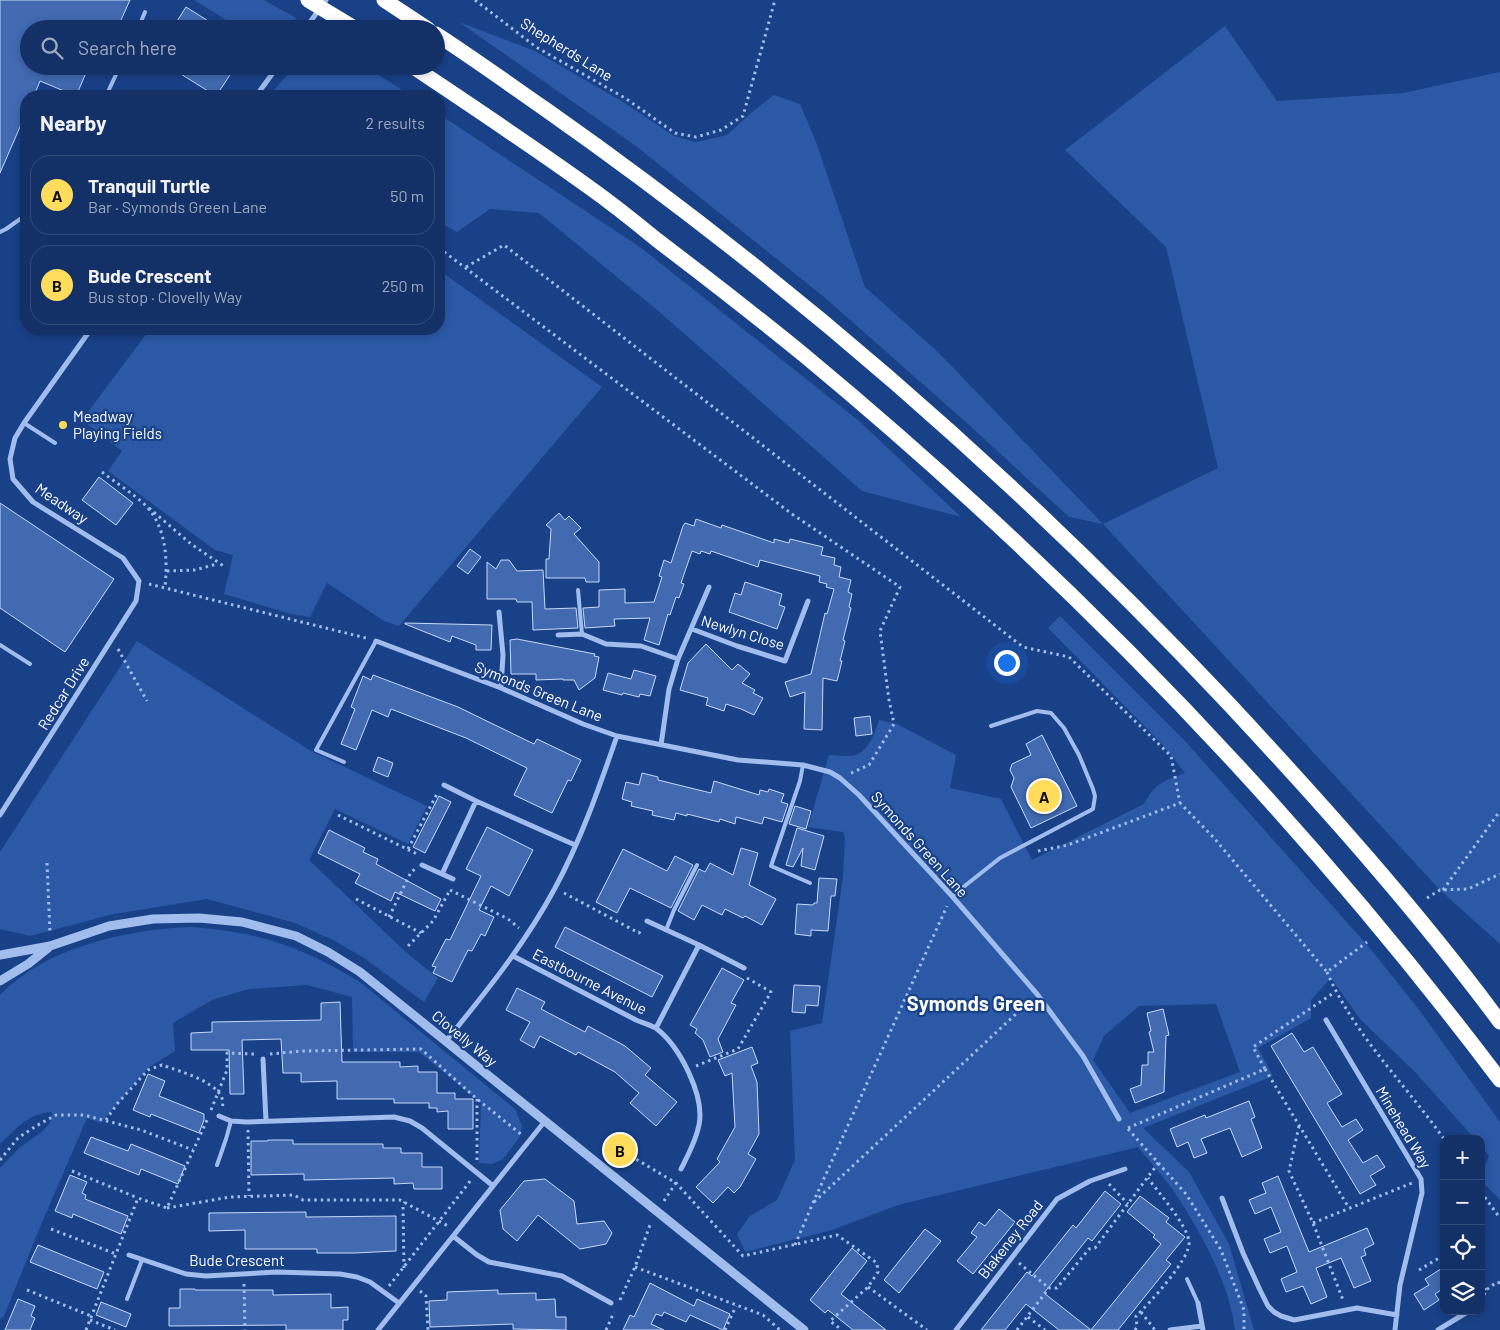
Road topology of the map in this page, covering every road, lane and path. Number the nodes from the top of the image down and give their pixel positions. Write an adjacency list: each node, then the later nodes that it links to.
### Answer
1 (308, 0): 9 (highway, bridge)
2 (326, 0): 8 (street)
3 (384, 0): 10 (highway)
4 (474, 0): 5 (path, Shepherds Lane)
5 (775, 0)
6 (145, 12): 7 (lane)
7 (142, 20)
8 (312, 20)
9 (341, 20)
10 (414, 20)
11 (445, 40): 90 (highway)
12 (116, 75): 15 (lane)
13 (271, 75): 16 (street)
14 (425, 75): 96 (highway)
15 (109, 90)
16 (260, 90)
17 (20, 219): 18 (lane)
18 (0, 232)
19 (445, 252): 20 (path)
20 (466, 268): 50 (path); 53 (path)
21 (87, 335): 22 (street, Meadway)
22 (24, 423): 23 (lane); 29 (street, Meadway)
23 (55, 443)
24 (102, 472): 25 (path)
25 (143, 503): 26 (path); 28 (path)
26 (218, 563): 27 (path); 28 (path)
27 (225, 567)
28 (167, 571): 31 (path)
29 (139, 581): 31 (path); 38 (street, Redcar Drive)
30 (709, 587): 35 (street, Newlyn Close)
31 (164, 588): 39 (path)
32 (578, 590): 36 (lane)
33 (808, 601): 35 (street, Newlyn Close)
34 (499, 612): 43 (street)
35 (692, 629): 41 (street, Newlyn Close)
36 (582, 634): 37 (street); 41 (street)
37 (558, 635)
38 (112, 639): 44 (path); 56 (street, Redcar Drive)
39 (376, 641): 43 (street, Symonds Green Lane); 48 (lane)
40 (0, 645): 42 (lane)
41 (678, 660): 47 (street, Newlyn Close)
42 (30, 664)
43 (502, 688): 46 (street, Symonds Green Lane)
44 (147, 701)
45 (991, 726): 70 (lane)
46 (617, 736): 47 (street, Symonds Green Lane); 57 (street, Eastbourne Avenue)
47 (661, 745): 49 (street, Symonds Green Lane)
48 (344, 762)
49 (803, 765): 50 (street, Symonds Green Lane); 66 (lane)
50 (840, 778): 70 (street, Symonds Green Lane)
51 (444, 785): 52 (street); 58 (path)
52 (476, 801): 57 (street); 63 (street)
53 (1180, 803): 59 (path); 85 (path)
54 (1500, 811): 69 (path)
55 (338, 815): 58 (path)
56 (0, 816)
57 (575, 845): 67 (street, Eastbourne Avenue)
58 (408, 849): 61 (path)
59 (1028, 852)
60 (47, 863): 80 (path)
61 (422, 865): 63 (street); 73 (path)
62 (697, 865): 75 (lane)
63 (442, 874): 65 (street)
64 (1500, 874): 69 (path)
65 (453, 880): 68 (path)
66 (810, 883)
67 (555, 888): 74 (path); 77 (street, Eastbourne Avenue)
68 (450, 890): 76 (path); 77 (path)
69 (1443, 890): 71 (path)
70 (952, 896): 88 (street, Symonds Green Lane); 131 (path)
71 (1426, 898)
72 (356, 899): 73 (path)
73 (389, 916): 76 (path)
74 (647, 921): 75 (street)
75 (666, 930): 79 (street)
76 (422, 933): 81 (path)
77 (528, 934): 83 (street, Eastbourne Avenue)
78 (1367, 942): 85 (path)
79 (699, 945): 84 (street); 91 (street, Eastbourne Avenue)
80 (50, 946): 82 (street, Clovelly Way); 86 (street, Clovelly Way); 92 (street, Clovelly Way)
81 (408, 946)
82 (0, 955)
83 (513, 956): 91 (street, Eastbourne Avenue); 92 (street, Eastbourne Avenue)
84 (744, 968): 94 (path)
85 (1327, 972): 87 (path)
86 (0, 982)
87 (1336, 992): 95 (path); 108 (path)
88 (1037, 994): 100 (street, Symonds Green Lane); 131 (path)
89 (1326, 1020): 121 (street, Minehead Way)
90 (1500, 1022)
91 (656, 1028): 94 (street, Eastbourne Avenue)
92 (446, 1041): 102 (street, Clovelly Way)
93 (263, 1056): 97 (path); 98 (path); 104 (street)
94 (687, 1069): 115 (street, Eastbourne Avenue)
95 (1264, 1069): 106 (path); 107 (path)
96 (1500, 1080)
97 (218, 1091): 99 (path); 101 (path); 111 (path)
98 (477, 1099): 109 (path); 118 (path)
99 (219, 1116): 103 (street)
100 (1119, 1119): 107 (path)
101 (106, 1120): 111 (path); 112 (path)
102 (545, 1120): 109 (street); 178 (street, Clovelly Way)
103 (231, 1121): 105 (street); 114 (lane)
104 (266, 1121): 105 (street); 118 (street)
105 (248, 1122): 124 (path)
106 (1300, 1126): 133 (path); 137 (path)
107 (1128, 1128): 113 (path)
108 (1441, 1135)
109 (529, 1140): 123 (street)
110 (614, 1146): 122 (path)
111 (193, 1150): 132 (path)
112 (0, 1160)
113 (1159, 1162): 120 (path); 187 (path)
114 (217, 1164)
115 (682, 1169): 122 (path)
116 (1125, 1169): 119 (street, Blakeney Road)
117 (72, 1171): 126 (path)
118 (476, 1173): 123 (street); 136 (path)
119 (1102, 1177): 130 (path); 143 (street, Blakeney Road)
120 (1148, 1178): 130 (path); 164 (path)
121 (1421, 1179): 133 (path); 165 (street, Minehead Way)
122 (676, 1183): 128 (path); 140 (path)
123 (492, 1185): 139 (street)
124 (249, 1196): 129 (path); 132 (path)
125 (1485, 1197): 135 (path)
126 (138, 1198): 132 (path); 141 (path)
127 (1222, 1198): 163 (street)
128 (664, 1201)
129 (405, 1202): 136 (path); 147 (path)
130 (1128, 1204): 154 (path)
131 (812, 1205): 140 (path)
132 (167, 1208)
133 (1349, 1208): 137 (path)
134 (654, 1215): 146 (path)
135 (1500, 1218)
136 (440, 1220): 139 (path); 147 (path)
137 (1313, 1223): 163 (path)
138 (51, 1229): 141 (path)
139 (455, 1234): 152 (street); 160 (street)
140 (795, 1245): 153 (path)
141 (116, 1254): 142 (path); 168 (path)
142 (129, 1255): 145 (street, Bude Crescent)
143 (1012, 1257): 154 (path); 181 (street, Blakeney Road)
144 (1440, 1257): 148 (path)
145 (142, 1260): 149 (street, Bude Crescent); 158 (lane)
146 (635, 1267): 162 (path); 175 (path)
147 (404, 1269): 157 (path)
148 (1419, 1270)
149 (244, 1274): 157 (street, Bude Crescent); 172 (path)
150 (1187, 1279): 161 (lane)
151 (1500, 1283): 156 (path)
152 (414, 1286): 159 (street); 174 (path)
153 (868, 1287): 179 (path); 180 (path)
154 (1049, 1288): 167 (path)
155 (27, 1290): 168 (path)
156 (1486, 1290)
157 (384, 1292): 159 (street, Bude Crescent)
158 (127, 1299)
159 (399, 1303): 173 (street)
160 (611, 1303)
161 (1198, 1303): 169 (street)
162 (736, 1305): 176 (path); 177 (path)
163 (1347, 1310): 165 (street)
164 (1141, 1312): 184 (path); 185 (path)
165 (1397, 1315): 188 (street, Minehead Way)
166 (1462, 1315): 189 (street)
167 (1028, 1316): 182 (path); 183 (path)
168 (91, 1318): 170 (path); 171 (path)
169 (1203, 1328): 186 (street)
170 (86, 1330)
171 (115, 1330)
172 (245, 1330)
173 (378, 1330)
174 (428, 1330)
175 (606, 1330)
176 (725, 1330)
177 (780, 1330)
178 (804, 1330)
179 (842, 1330)
180 (927, 1330)
181 (956, 1330)
182 (1016, 1330)
183 (1045, 1330)
184 (1136, 1330)
185 (1156, 1330)
186 (1170, 1330)
187 (1244, 1330)
188 (1396, 1330)
189 (1438, 1330)

